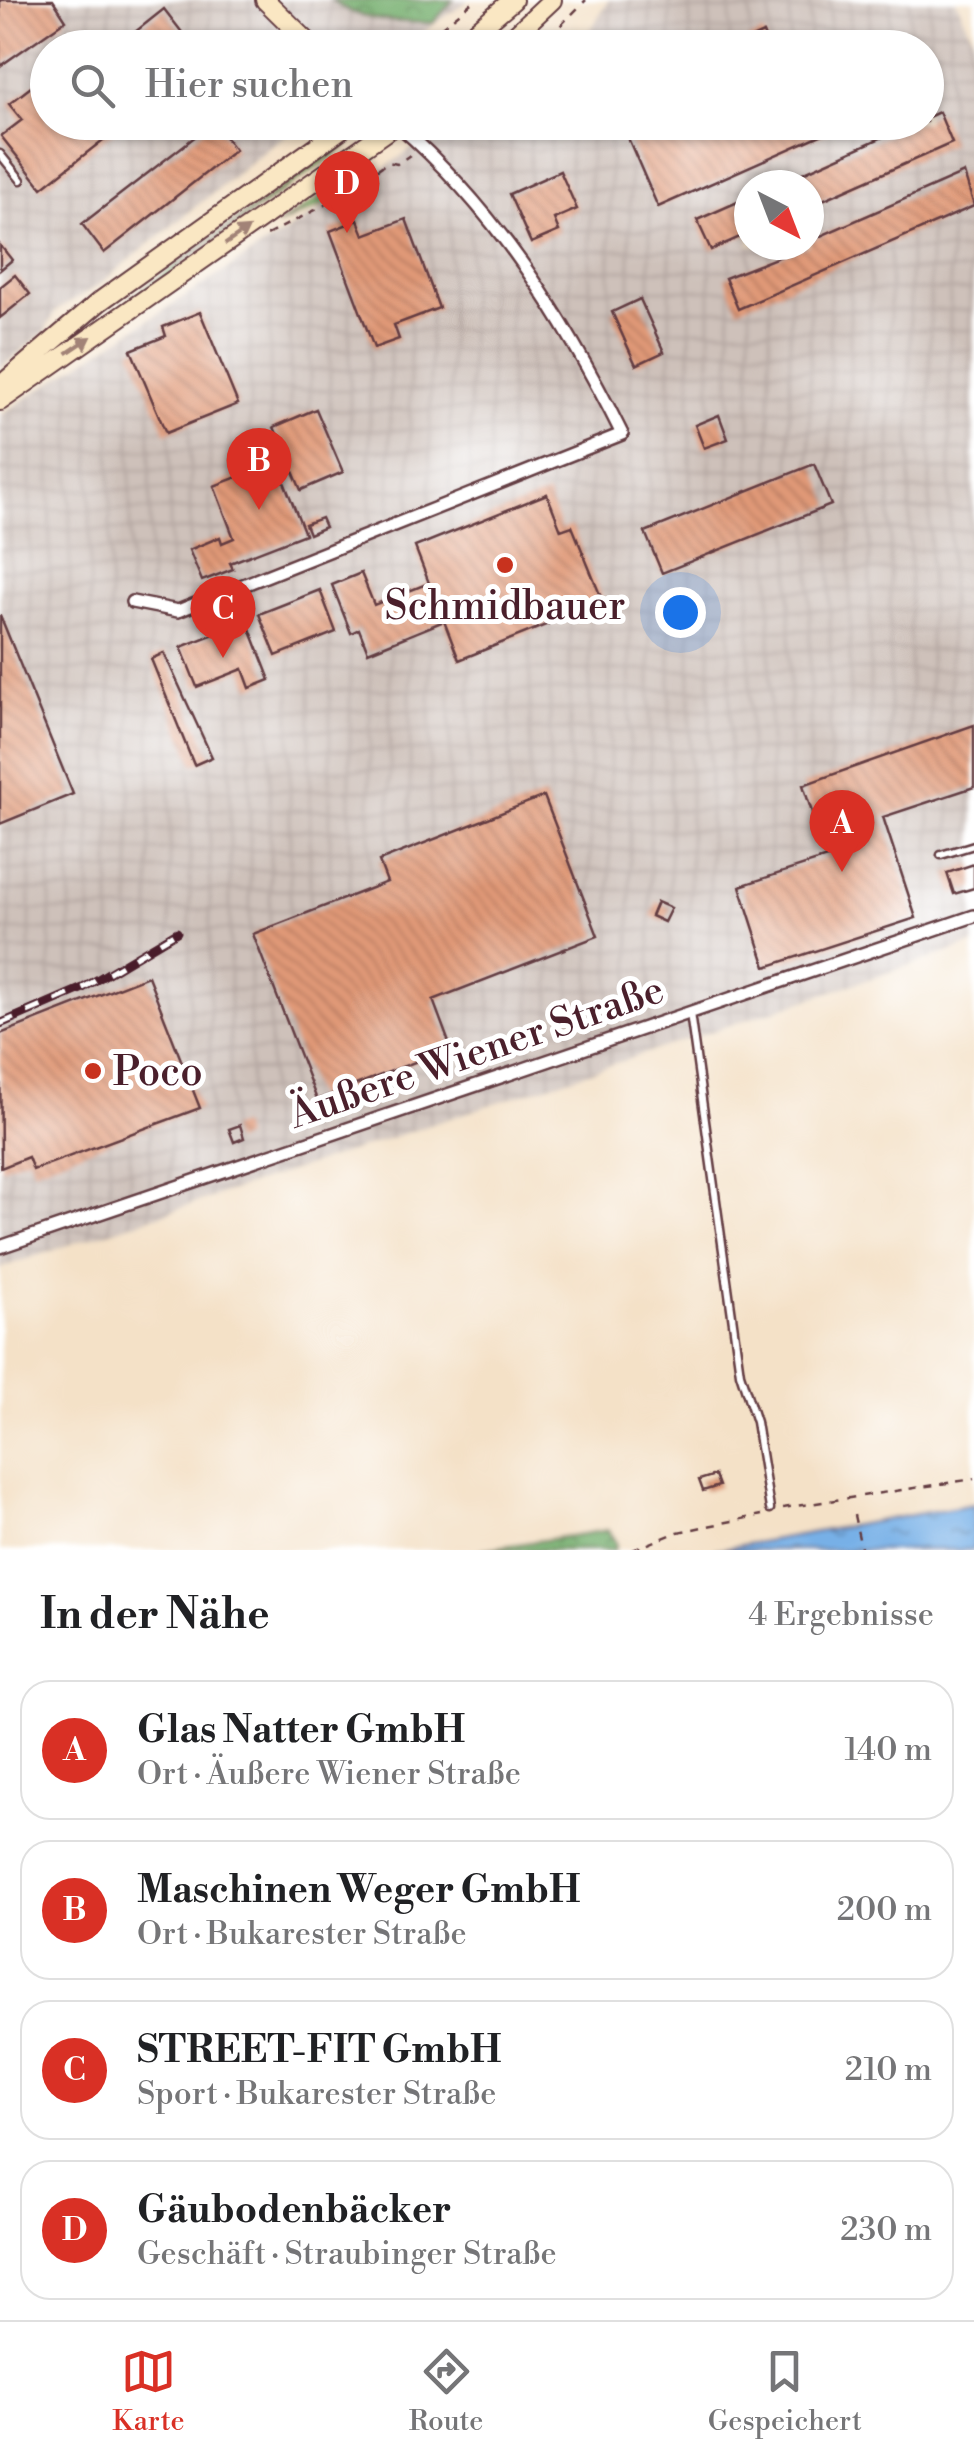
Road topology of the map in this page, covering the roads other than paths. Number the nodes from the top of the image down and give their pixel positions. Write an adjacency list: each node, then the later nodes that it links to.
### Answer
1 (265, 0): 4 (main road)
2 (513, 0): 5 (main road)
3 (552, 0): 6 (main road)
4 (296, 30)
5 (477, 30)
6 (520, 30)
7 (325, 140): 12 (main road)
8 (373, 140): 13 (main road, one-way to 8)
9 (415, 140): 14 (street)
10 (0, 154): 11 (lane)
11 (21, 180)
12 (0, 386)
13 (0, 402)
14 (132, 602)
15 (974, 845): 16 (lane)
16 (941, 855)
17 (974, 916): 18 (street, Äußere Wiener Straße)
18 (690, 1012): 19 (street, Äußere Wiener Straße); 20 (lane)
19 (0, 1247)
20 (770, 1509)

